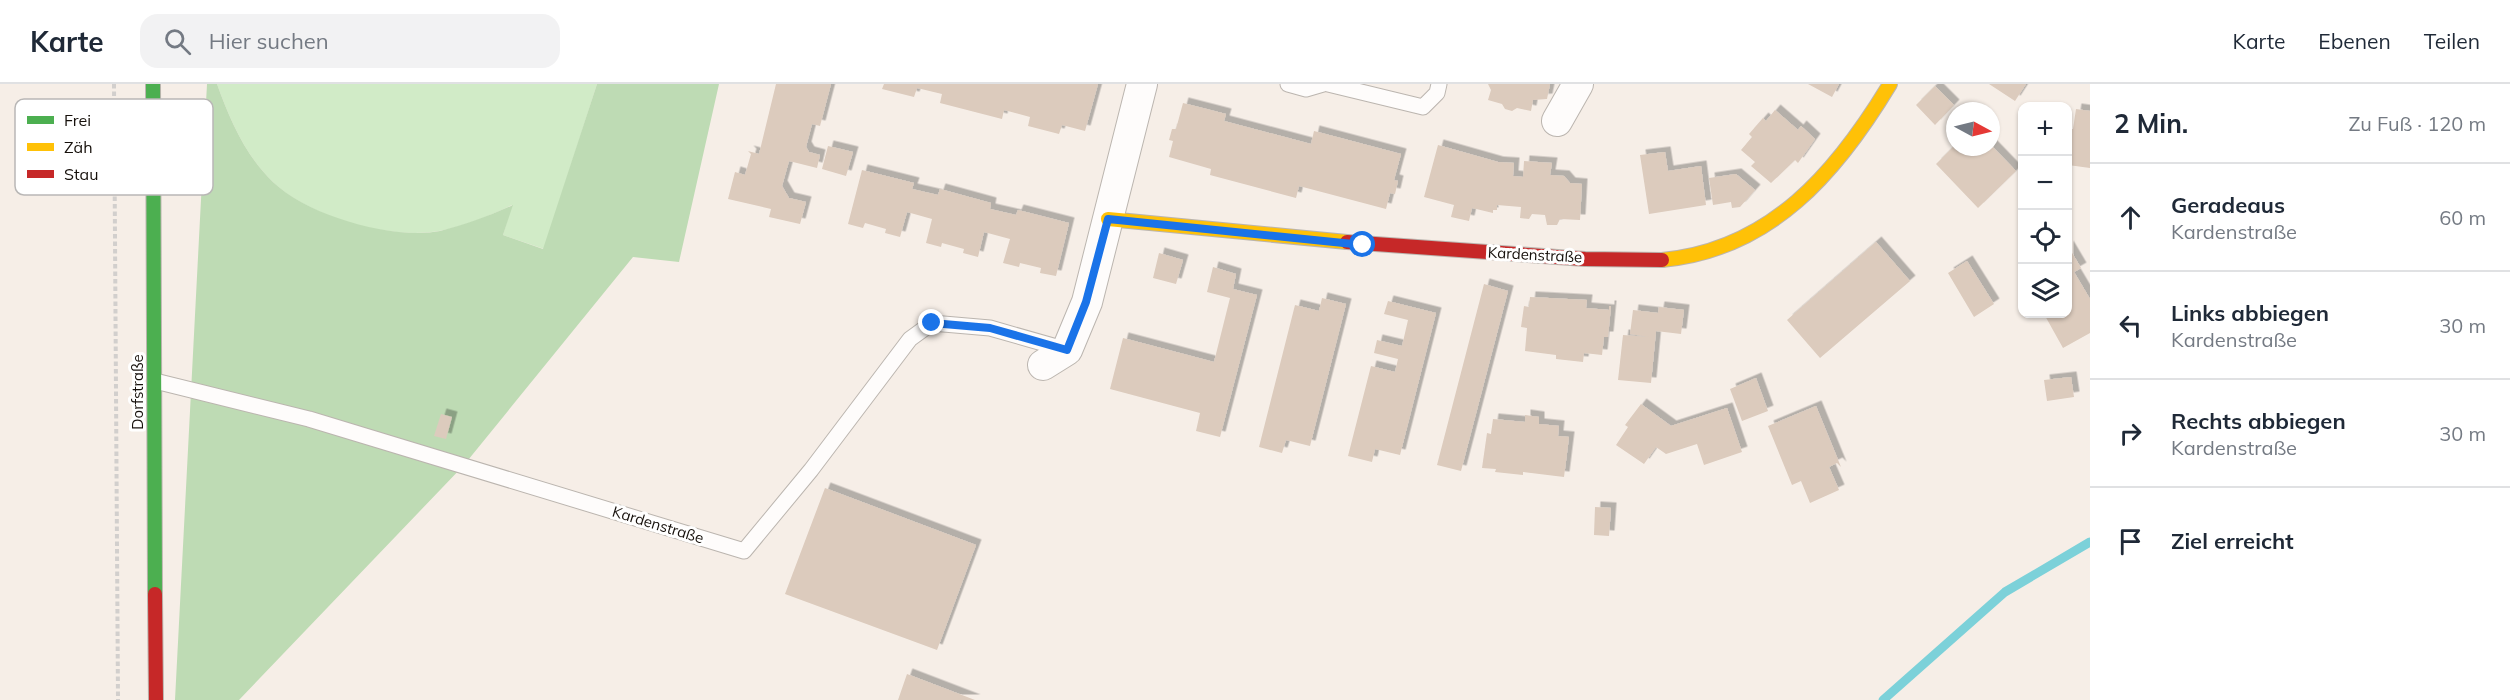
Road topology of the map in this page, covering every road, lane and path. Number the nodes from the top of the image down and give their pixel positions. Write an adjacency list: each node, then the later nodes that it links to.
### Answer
1 (114, 84): 11 (path)
2 (153, 84): 12 (street, Dorfstraße)
3 (1142, 84): 16 (street, Kardenstraße)
4 (1288, 84): 10 (lane)
5 (1323, 84): 10 (lane)
6 (1328, 84): 7 (lane)
7 (1439, 84)
8 (1578, 84): 13 (street)
9 (1890, 84): 16 (street, Kardenstraße)
10 (1307, 86)
11 (114, 99)
12 (153, 99)
13 (1557, 121)
14 (115, 195): 19 (path)
15 (154, 195): 18 (street, Dorfstraße)
16 (1108, 219): 17 (street, Kardenstraße)
17 (1055, 357): 18 (lane, Kardenstraße)
18 (155, 381): 20 (street, Dorfstraße)
19 (118, 700)
20 (156, 700)

